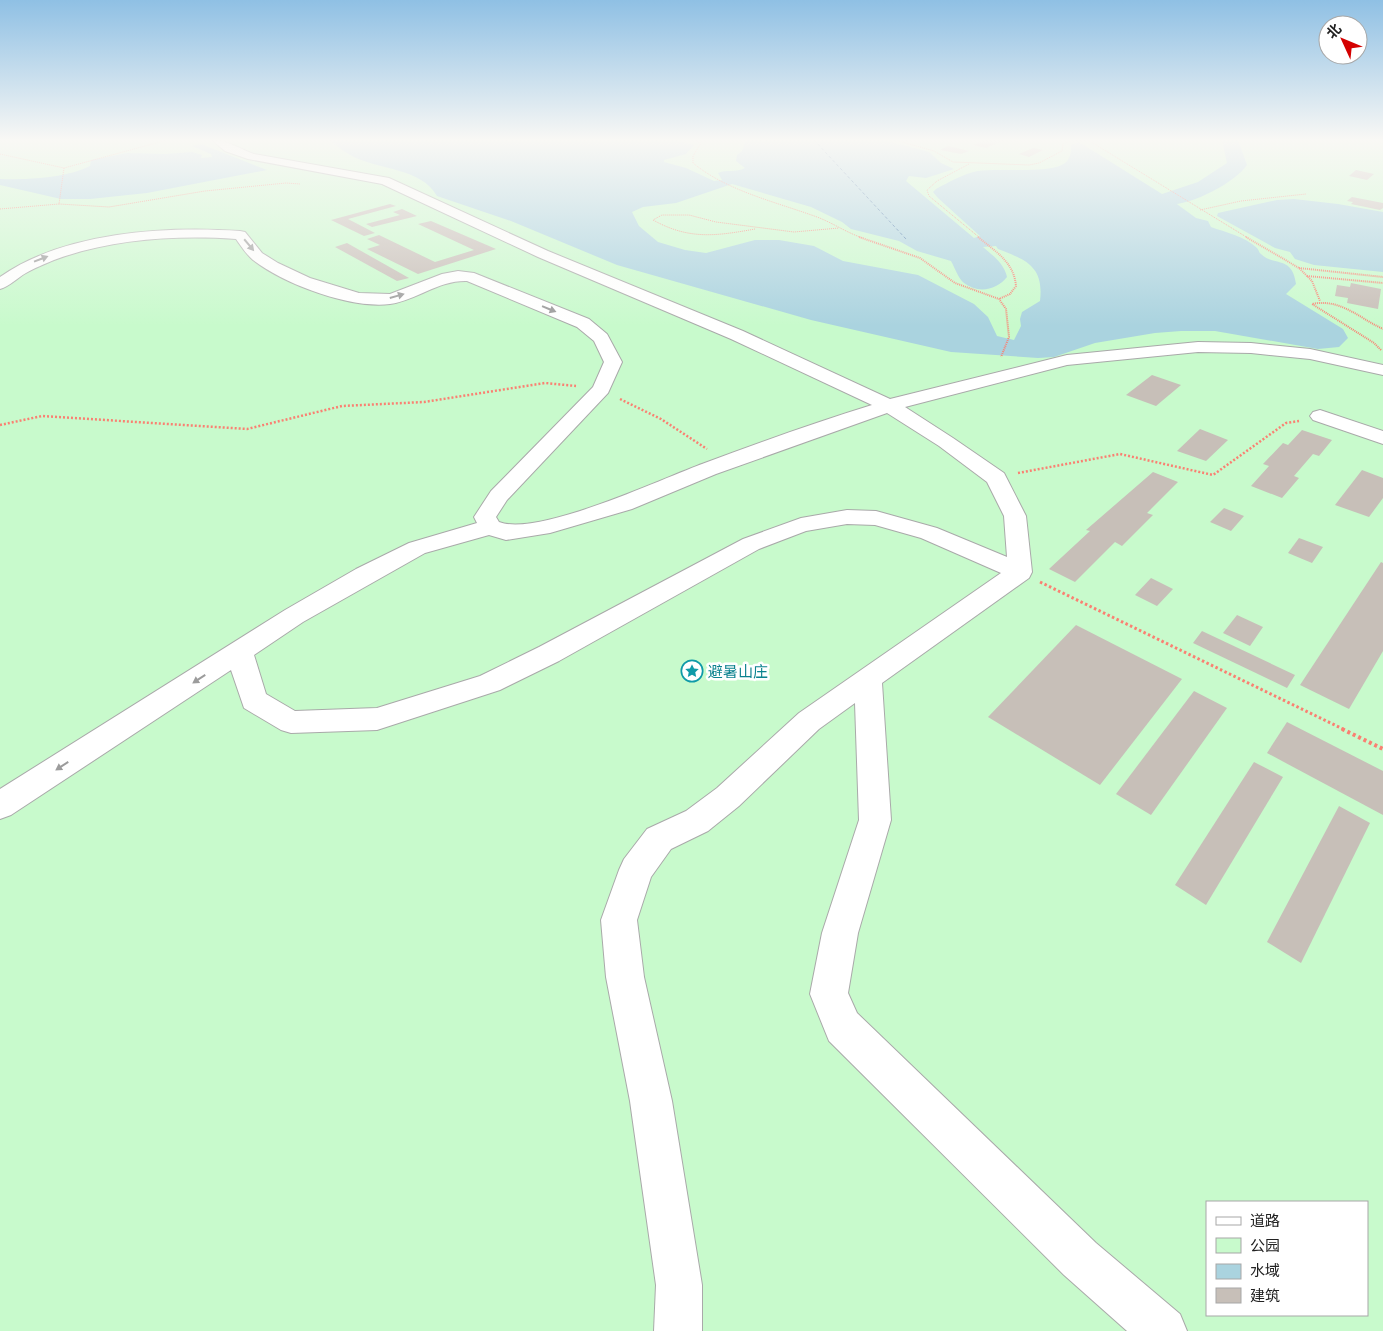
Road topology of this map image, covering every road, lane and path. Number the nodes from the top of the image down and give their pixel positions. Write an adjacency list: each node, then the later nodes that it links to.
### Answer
1 (138, 202): 7 (path)
2 (431, 202): 24 (lane)
3 (777, 202): 10 (path)
4 (936, 202): 17 (path)
5 (1189, 202): 9 (path)
6 (1237, 202): 9 (path)
7 (59, 204): 8 (path)
8 (0, 209)
9 (1199, 210): 12 (path)
10 (840, 228): 11 (path); 17 (path)
11 (755, 229): 11 (path)
12 (1299, 268): 13 (path); 14 (path)
13 (1307, 276): 15 (path); 18 (path)
14 (1383, 276)
15 (1383, 282)
16 (0, 284): 23 (lane, one-way to 23)
17 (999, 299): 21 (path)
18 (1320, 301): 19 (path); 20 (path)
19 (1383, 329)
20 (1383, 353)
21 (1002, 356)
22 (1383, 370): 24 (lane)
23 (601, 389): 26 (path); 28 (path); 30 (lane)
24 (888, 406): 28 (lane); 29 (lane)
25 (1320, 416): 27 (lane); 29 (path)
26 (0, 425)
27 (1383, 438)
28 (727, 462): 30 (lane)
29 (996, 478): 31 (lane)
30 (490, 527): 32 (lane)
31 (1020, 572): 32 (lane); 33 (lane); 34 (path)
32 (240, 652): 35 (lane, one-way to 35)
33 (868, 680): 36 (lane); 37 (lane)
34 (1383, 749)
35 (0, 806)
36 (678, 1331)
37 (1164, 1331)

